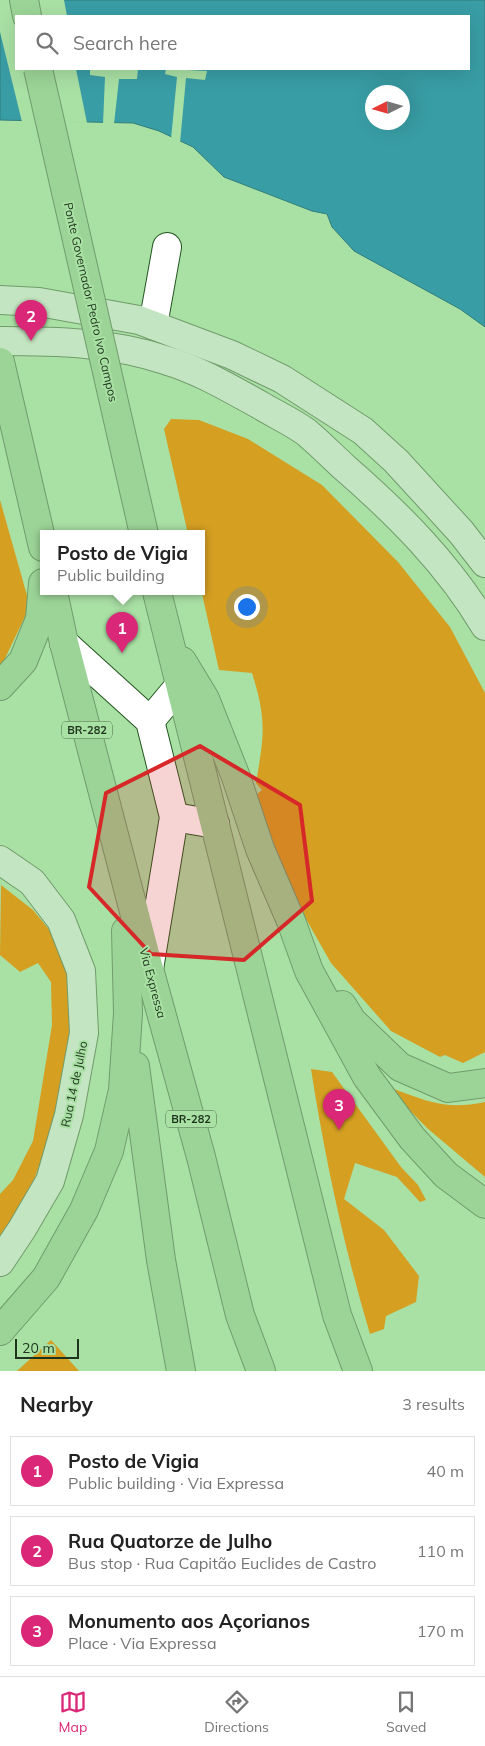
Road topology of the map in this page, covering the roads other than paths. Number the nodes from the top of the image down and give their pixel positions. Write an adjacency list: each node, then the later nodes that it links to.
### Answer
1 (24, 0): 2 (highway)
2 (27, 15)
3 (38, 70): 11 (highway, Ponte Governador Pedro Ivo Campos, bridge)
4 (167, 247): 6 (lane)
5 (0, 300): 6 (main road)
6 (153, 325): 9 (main road)
7 (0, 341): 10 (main road)
8 (0, 362): 12 (highway)
9 (396, 461): 10 (main road); 13 (main road)
10 (368, 488): 17 (main road)
11 (143, 530)
12 (40, 534)
13 (485, 563)
14 (42, 595): 21 (highway)
15 (54, 595): 19 (highway, Via Expressa / BR-282)
16 (159, 595): 18 (highway)
17 (483, 619)
18 (168, 636): 20 (highway); 27 (highway)
19 (64, 643): 22 (lane); 26 (highway, Via Expressa / BR-282)
20 (180, 685): 22 (lane); 24 (highway)
21 (0, 686)
22 (150, 721): 23 (lane)
23 (174, 817): 24 (lane); 28 (lane)
24 (215, 824): 36 (highway)
25 (0, 860): 32 (main road, Rua 14 de Julho)
26 (122, 867): 28 (highway, Via Expressa / BR-282); 29 (highway)
27 (291, 921): 30 (highway); 31 (highway)
28 (149, 969): 35 (highway, Via Expressa / BR-282)
29 (128, 1013): 33 (highway); 34 (highway)
30 (485, 1083)
31 (485, 1204)
32 (0, 1262)
33 (0, 1331)
34 (181, 1371)
35 (261, 1371)
36 (358, 1371)

